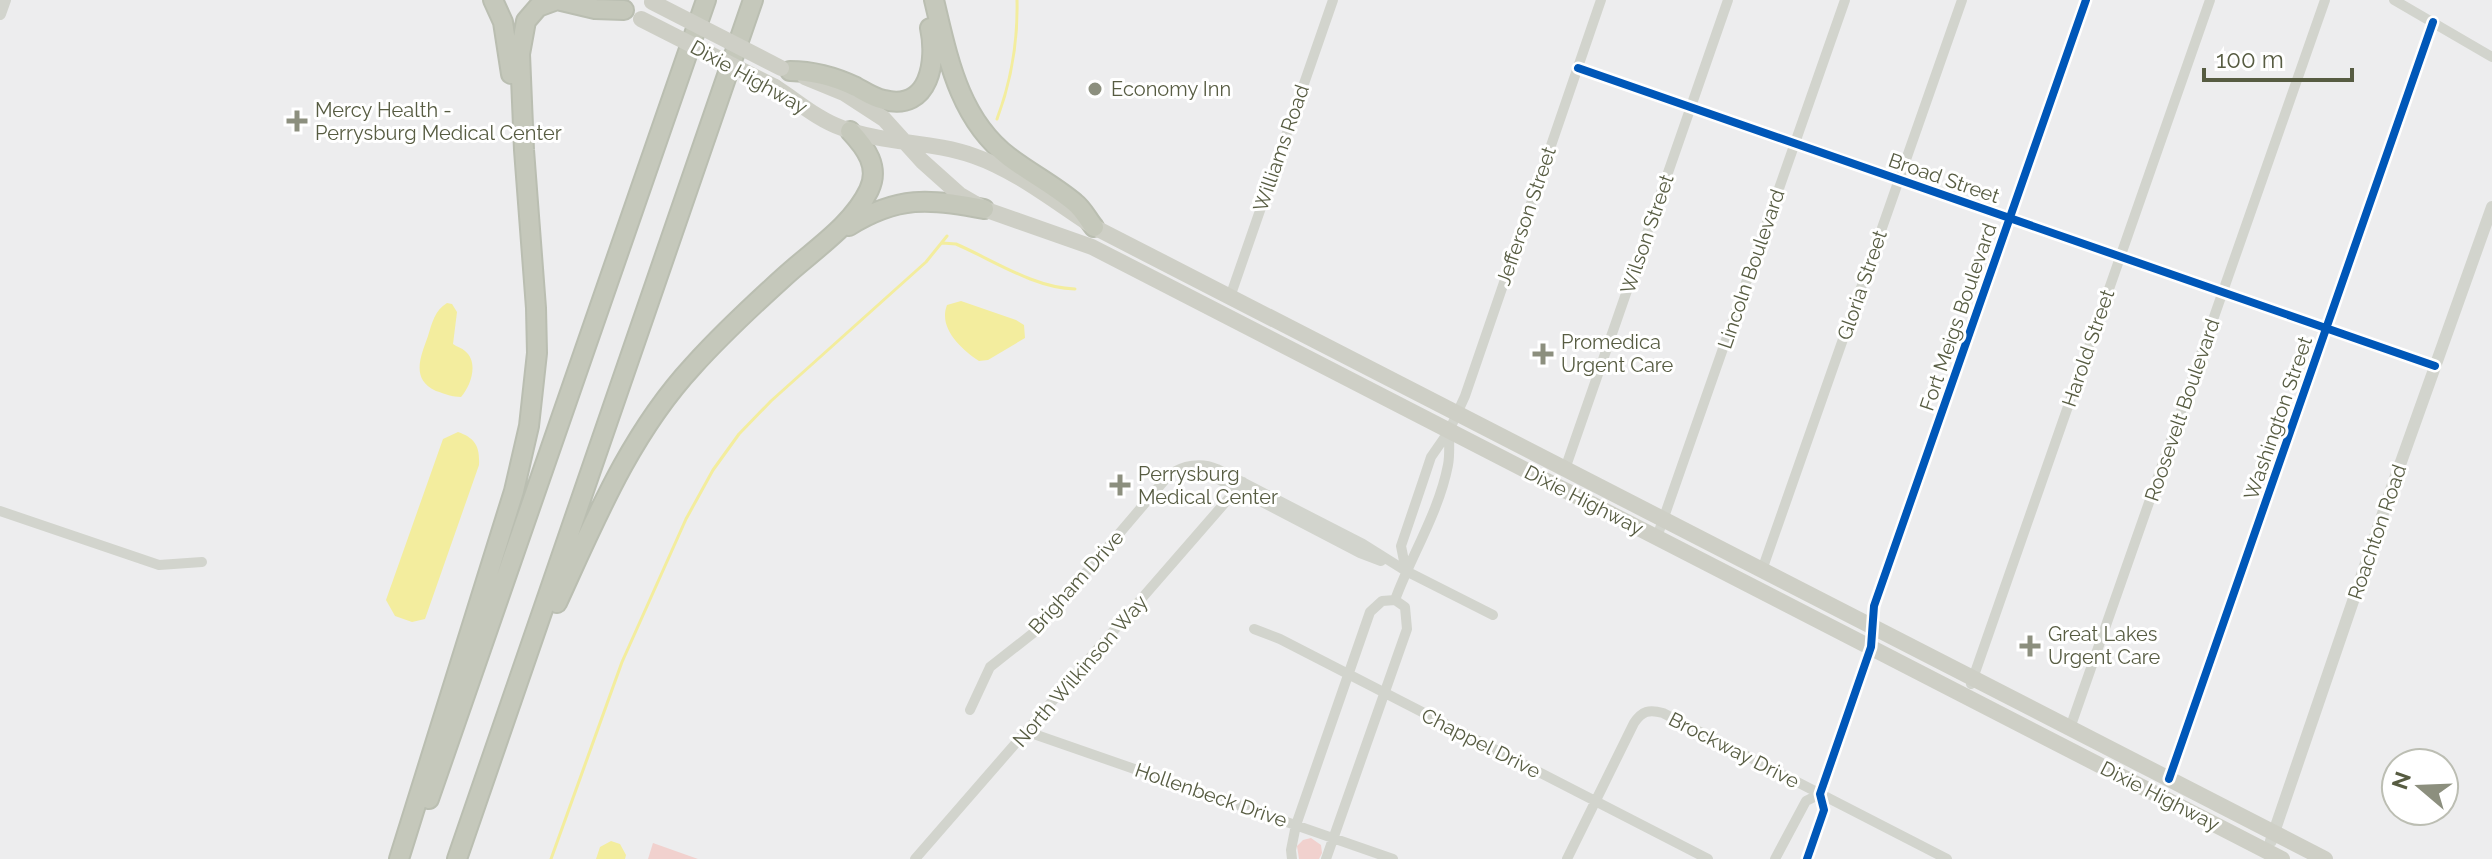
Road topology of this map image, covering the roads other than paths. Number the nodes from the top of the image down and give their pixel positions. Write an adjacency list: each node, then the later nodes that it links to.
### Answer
1 (5, 0): 19 (street)
2 (493, 0): 28 (highway)
3 (593, 0): 18 (main road, Dixie Highway)
4 (705, 0): 72 (highway)
5 (753, 0): 63 (highway)
6 (925, 0): 23 (highway)
7 (934, 0): 33 (highway)
8 (1333, 0): 38 (street, Williams Road)
9 (1601, 0): 22 (street, Jefferson Street)
10 (1728, 0): 24 (street, Wilson Street)
11 (1845, 0): 26 (street, Lincoln Boulevard)
12 (1962, 0): 29 (street, Gloria Street)
13 (2086, 0): 32 (street, Fort Meigs Boulevard)
14 (2210, 0): 36 (street, Harold Street)
15 (2325, 0): 37 (street, Roosevelt Boulevard)
16 (2394, 0): 20 (street)
17 (651, 1): 23 (main road, Dixie Highway, bridge)
18 (624, 10): 25 (main road, Dixie Highway, bridge); 28 (highway)
19 (0, 14)
20 (2433, 22): 21 (street); 39 (street, Washington Street)
21 (2492, 57)
22 (1578, 68): 24 (street, Broad Street); 41 (street, Jefferson Street)
23 (786, 70): 27 (main road, Dixie Highway)
24 (1691, 107): 26 (street, Broad Street); 43 (street, Wilson Street)
25 (850, 131): 27 (main road, Dixie Highway); 35 (highway)
26 (1795, 143): 29 (street, Broad Street); 46 (street, Lincoln Boulevard)
27 (907, 144): 31 (main road, Dixie Highway); 33 (main road, Dixie Highway)
28 (524, 150): 71 (highway)
29 (1899, 179): 32 (street, Broad Street); 49 (street, Gloria Street)
30 (2492, 207): 34 (street, Roachton Road)
31 (984, 209): 35 (highway); 42 (main road, Dixie Highway)
32 (2010, 218): 36 (street, Broad Street); 53 (street, Fort Meigs Boulevard)
33 (1094, 227): 38 (main road, Dixie Highway)
34 (2488, 232): 40 (street, Roachton Road)
35 (829, 238): 63 (highway)
36 (2120, 257): 37 (street, Broad Street); 57 (street, Harold Street)
37 (2223, 293): 39 (street, Broad Street); 61 (street, Roosevelt Boulevard)
38 (1230, 297): 41 (main road, Dixie Highway)
39 (2326, 329): 40 (street, Broad Street); 64 (street, Washington Street)
40 (2435, 366): 68 (street, Roachton Road)
41 (1456, 412): 42 (street, Jefferson Street); 43 (main road, Dixie Highway)
42 (1449, 431): 47 (main road, Dixie Highway); 50 (street); 50 (street)
43 (1565, 469): 46 (main road, Dixie Highway)
44 (1240, 486): 50 (street, Brigham Drive); 60 (street, Brigham Drive); 62 (street, North Wilkinson Way)
45 (0, 511): 48 (street)
46 (1663, 519): 47 (street, Lincoln Boulevard); 49 (main road, Dixie Highway)
47 (1657, 537): 55 (main road, Dixie Highway)
48 (202, 562)
49 (1762, 570): 53 (main road, Dixie Highway)
50 (1406, 571): 51 (street); 52 (street, Brigham Drive)
51 (1395, 600): 56 (street); 58 (street)
52 (1493, 615)
53 (1872, 627): 55 (street, Fort Meigs Boulevard); 57 (main road, Dixie Highway)
54 (1254, 629): 56 (street, Chappel Drive)
55 (1871, 647): 59 (main road, Dixie Highway); 65 (street, Fort Meigs Boulevard)
56 (1348, 675): 58 (street, Chappel Drive); 67 (street)
57 (1973, 678): 59 (street, Harold Street); 61 (main road, Dixie Highway)
58 (1385, 693): 66 (street, Chappel Drive); 69 (street)
59 (1967, 697): 70 (main road, Dixie Highway)
60 (970, 710)
61 (2070, 728): 64 (main road, Dixie Highway)
62 (1028, 732): 67 (street, Hollenbeck Drive); 74 (street, North Wilkinson Way)
63 (494, 753): 73 (highway)
64 (2169, 779): 68 (main road, Dixie Highway)
65 (1820, 794): 66 (street, Brockway Drive); 80 (street); 81 (street); 82 (street, Brockway Drive)
66 (1595, 801): 78 (street); 79 (street, Chappel Drive)
67 (1296, 825): 69 (street, Hollenbeck Drive); 75 (street)
68 (2274, 832): 70 (street, Roachton Road); 83 (main road, Dixie Highway)
69 (1333, 838): 76 (street); 77 (street, Hollenbeck Drive)
70 (2271, 856)
71 (399, 859)
72 (408, 859)
73 (457, 859)
74 (915, 859)
75 (1292, 859)
76 (1326, 859)
77 (1393, 859)
78 (1567, 859)
79 (1708, 859)
80 (1775, 859)
81 (1807, 859)
82 (1947, 859)
83 (2325, 859)

